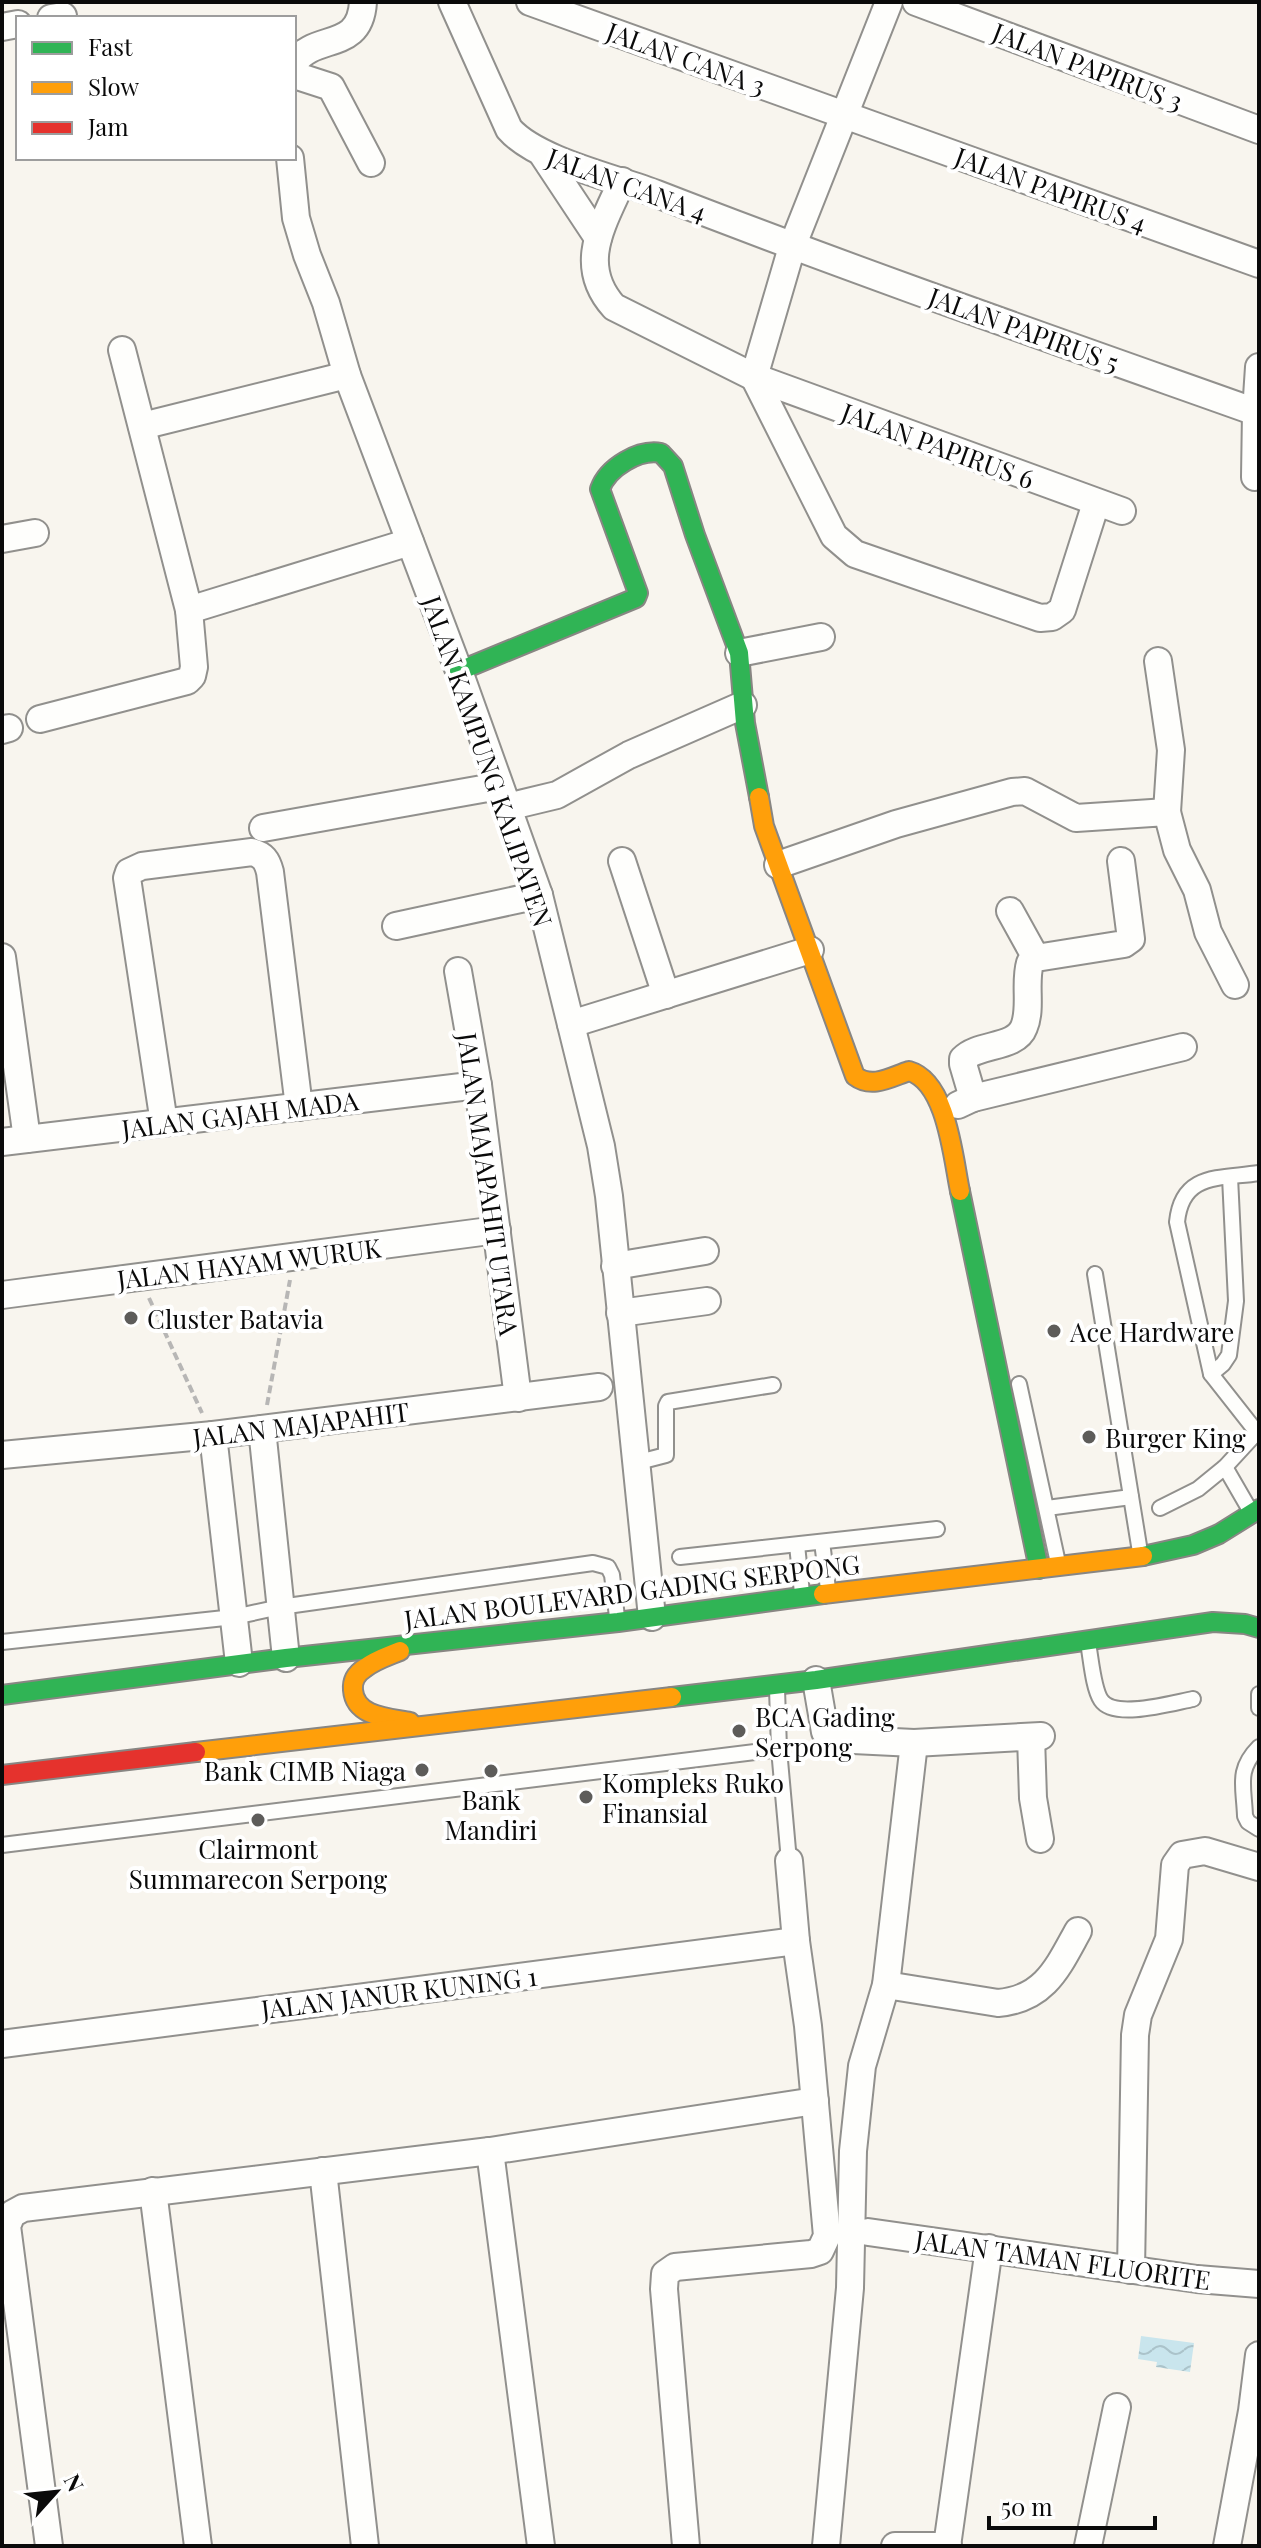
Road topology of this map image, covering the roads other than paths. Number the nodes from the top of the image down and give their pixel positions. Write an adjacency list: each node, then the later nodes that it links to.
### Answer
1 (363, 2): 6 (street)
2 (452, 2): 10 (street, JALAN CANA 4)
3 (530, 2): 8 (street, JALAN CANA 3)
4 (889, 2): 8 (street)
5 (916, 2): 9 (street, JALAN PAPIRUS 3)
6 (296, 61)
7 (296, 76): 12 (street)
8 (843, 114): 15 (street); 16 (street, JALAN PAPIRUS 4)
9 (1259, 130)
10 (543, 155): 13 (street, JALAN CANA 4); 14 (street)
11 (290, 160): 19 (street, JALAN KAMPUNG KALIPATEN)
12 (371, 163)
13 (622, 181): 14 (street); 15 (street, JALAN CANA 4)
14 (598, 238): 20 (street, JALAN PAPIRUS 6)
15 (792, 247): 20 (street); 21 (street, JALAN PAPIRUS 5)
16 (1259, 264)
17 (122, 350): 22 (street)
18 (1259, 367): 21 (street)
19 (347, 375): 22 (street); 28 (street, JALAN KAMPUNG KALIPATEN)
20 (754, 377): 24 (street, JALAN PAPIRUS 6); 24 (street)
21 (1256, 412): 23 (street)
22 (142, 426): 29 (street)
23 (1255, 477)
24 (1096, 503): 25 (street, JALAN PAPIRUS 6)
25 (1122, 511)
26 (35, 533): 27 (street)
27 (2, 539)
28 (410, 542): 29 (street); 33 (street, JALAN KAMPUNG KALIPATEN)
29 (189, 610): 35 (street)
30 (821, 637): 31 (street)
31 (739, 653): 33 (main road); 34 (main road)
32 (1158, 661): 37 (street)
33 (459, 671): 36 (street, JALAN KAMPUNG KALIPATEN)
34 (743, 705): 36 (street); 41 (main road)
35 (40, 719)
36 (503, 797): 38 (street); 42 (street, JALAN KAMPUNG KALIPATEN)
37 (1167, 812): 41 (street); 49 (street)
38 (258, 840): 55 (street); 57 (street)
39 (622, 861): 50 (street)
40 (1121, 861): 47 (street)
41 (778, 865): 45 (main road)
42 (539, 895): 44 (street); 51 (street, JALAN KAMPUNG KALIPATEN)
43 (1010, 911): 47 (street)
44 (396, 926)
45 (810, 950): 50 (street); 56 (main road)
46 (2, 957): 58 (street)
47 (1036, 958): 54 (street)
48 (458, 971): 53 (street, JALAN MAJAPAHIT UTARA)
49 (1235, 985)
50 (666, 995): 51 (street)
51 (571, 1024): 63 (street, JALAN KAMPUNG KALIPATEN)
52 (1183, 1047): 54 (street)
53 (478, 1085): 55 (street, JALAN GAJAH MADA); 61 (street, JALAN MAJAPAHIT UTARA)
54 (973, 1098): 56 (street)
55 (299, 1107): 57 (street, JALAN GAJAH MADA)
56 (943, 1111): 89 (main road)
57 (164, 1123): 58 (street, JALAN GAJAH MADA)
58 (15, 1141)
59 (1259, 1173): 60 (lane)
60 (1230, 1177): 69 (lane); 69 (lane)
61 (497, 1230): 65 (street, JALAN HAYAM WURUK); 72 (street, JALAN MAJAPAHIT UTARA)
62 (705, 1251): 63 (street)
63 (615, 1266): 67 (street, JALAN KAMPUNG KALIPATEN)
64 (1095, 1274): 79 (lane)
65 (2, 1295)
66 (707, 1301): 67 (street)
67 (620, 1313): 77 (street, JALAN KAMPUNG KALIPATEN)
68 (1017, 1374): 80 (lane)
69 (1211, 1374): 74 (lane)
70 (773, 1385): 77 (lane)
71 (599, 1387): 72 (street, JALAN MAJAPAHIT)
72 (518, 1398): 73 (street, JALAN MAJAPAHIT)
73 (262, 1429): 75 (street, JALAN MAJAPAHIT); 92 (street)
74 (1258, 1432): 78 (lane)
75 (213, 1435): 76 (street, JALAN MAJAPAHIT); 93 (street)
76 (2, 1455)
77 (635, 1463): 94 (street, JALAN KAMPUNG KALIPATEN)
78 (1225, 1467): 81 (lane); 82 (lane)
79 (1131, 1497): 80 (lane); 86 (lane)
80 (1047, 1508): 88 (lane)
81 (1160, 1508)
82 (1256, 1512): 86 (main road, JALAN BOULEVARD GADING SERPONG)
83 (937, 1529): 84 (lane)
84 (822, 1542): 85 (lane); 90 (lane)
85 (797, 1545): 87 (lane); 91 (lane)
86 (1141, 1556): 88 (main road, JALAN BOULEVARD GADING SERPONG)
87 (680, 1557)
88 (1059, 1566): 89 (main road, JALAN BOULEVARD GADING SERPONG)
89 (1039, 1569): 90 (main road, JALAN BOULEVARD GADING SERPONG)
90 (828, 1593): 91 (main road, JALAN BOULEVARD GADING SERPONG)
91 (803, 1597): 94 (main road, JALAN BOULEVARD GADING SERPONG)
92 (280, 1607): 93 (lane); 95 (lane); 100 (street)
93 (234, 1617): 98 (lane); 101 (street)
94 (652, 1617): 95 (main road, JALAN BOULEVARD GADING SERPONG)
95 (618, 1622): 99 (main road, JALAN BOULEVARD GADING SERPONG)
96 (1259, 1628): 97 (main road)
97 (1087, 1639): 102 (main road); 106 (lane)
98 (2, 1642)
99 (417, 1643): 100 (main road, JALAN BOULEVARD GADING SERPONG); 108 (main road)
100 (286, 1658): 101 (main road, JALAN BOULEVARD GADING SERPONG)
101 (239, 1663): 105 (main road, JALAN BOULEVARD GADING SERPONG)
102 (816, 1680): 103 (main road); 109 (street)
103 (776, 1684): 108 (main road); 111 (lane)
104 (1259, 1694): 107 (lane)
105 (2, 1695)
106 (1193, 1699)
107 (1259, 1708)
108 (427, 1725): 112 (main road)
109 (914, 1743): 114 (street); 120 (street)
110 (1259, 1747): 113 (lane)
111 (779, 1749): 115 (lane); 116 (lane)
112 (2, 1775)
113 (1259, 1829)
114 (1040, 1839)
115 (2, 1845)
116 (789, 1861): 119 (street)
117 (1259, 1867): 128 (street)
118 (1078, 1931): 120 (street)
119 (796, 1941): 121 (street, JALAN JANUR KUNING 1); 122 (street)
120 (886, 1985): 138 (street)
121 (2, 2044)
122 (815, 2101): 123 (street); 137 (street)
123 (490, 2151): 124 (street); 136 (street)
124 (323, 2171): 125 (street); 135 (street)
125 (153, 2191): 133 (street); 134 (street)
126 (868, 2232): 127 (street, JALAN TAMAN FLUORITE)
127 (989, 2248): 128 (street, JALAN TAMAN FLUORITE); 140 (street)
128 (1131, 2270): 129 (street, JALAN TAMAN FLUORITE)
129 (1259, 2284)
130 (1258, 2369): 132 (street)
131 (1117, 2407): 141 (street)
132 (1256, 2411): 142 (street)
133 (49, 2546)
134 (198, 2546)
135 (365, 2546)
136 (541, 2546)
137 (686, 2546)
138 (826, 2546)
139 (895, 2546): 140 (street)
140 (948, 2546)
141 (1088, 2546)
142 (1227, 2546)

